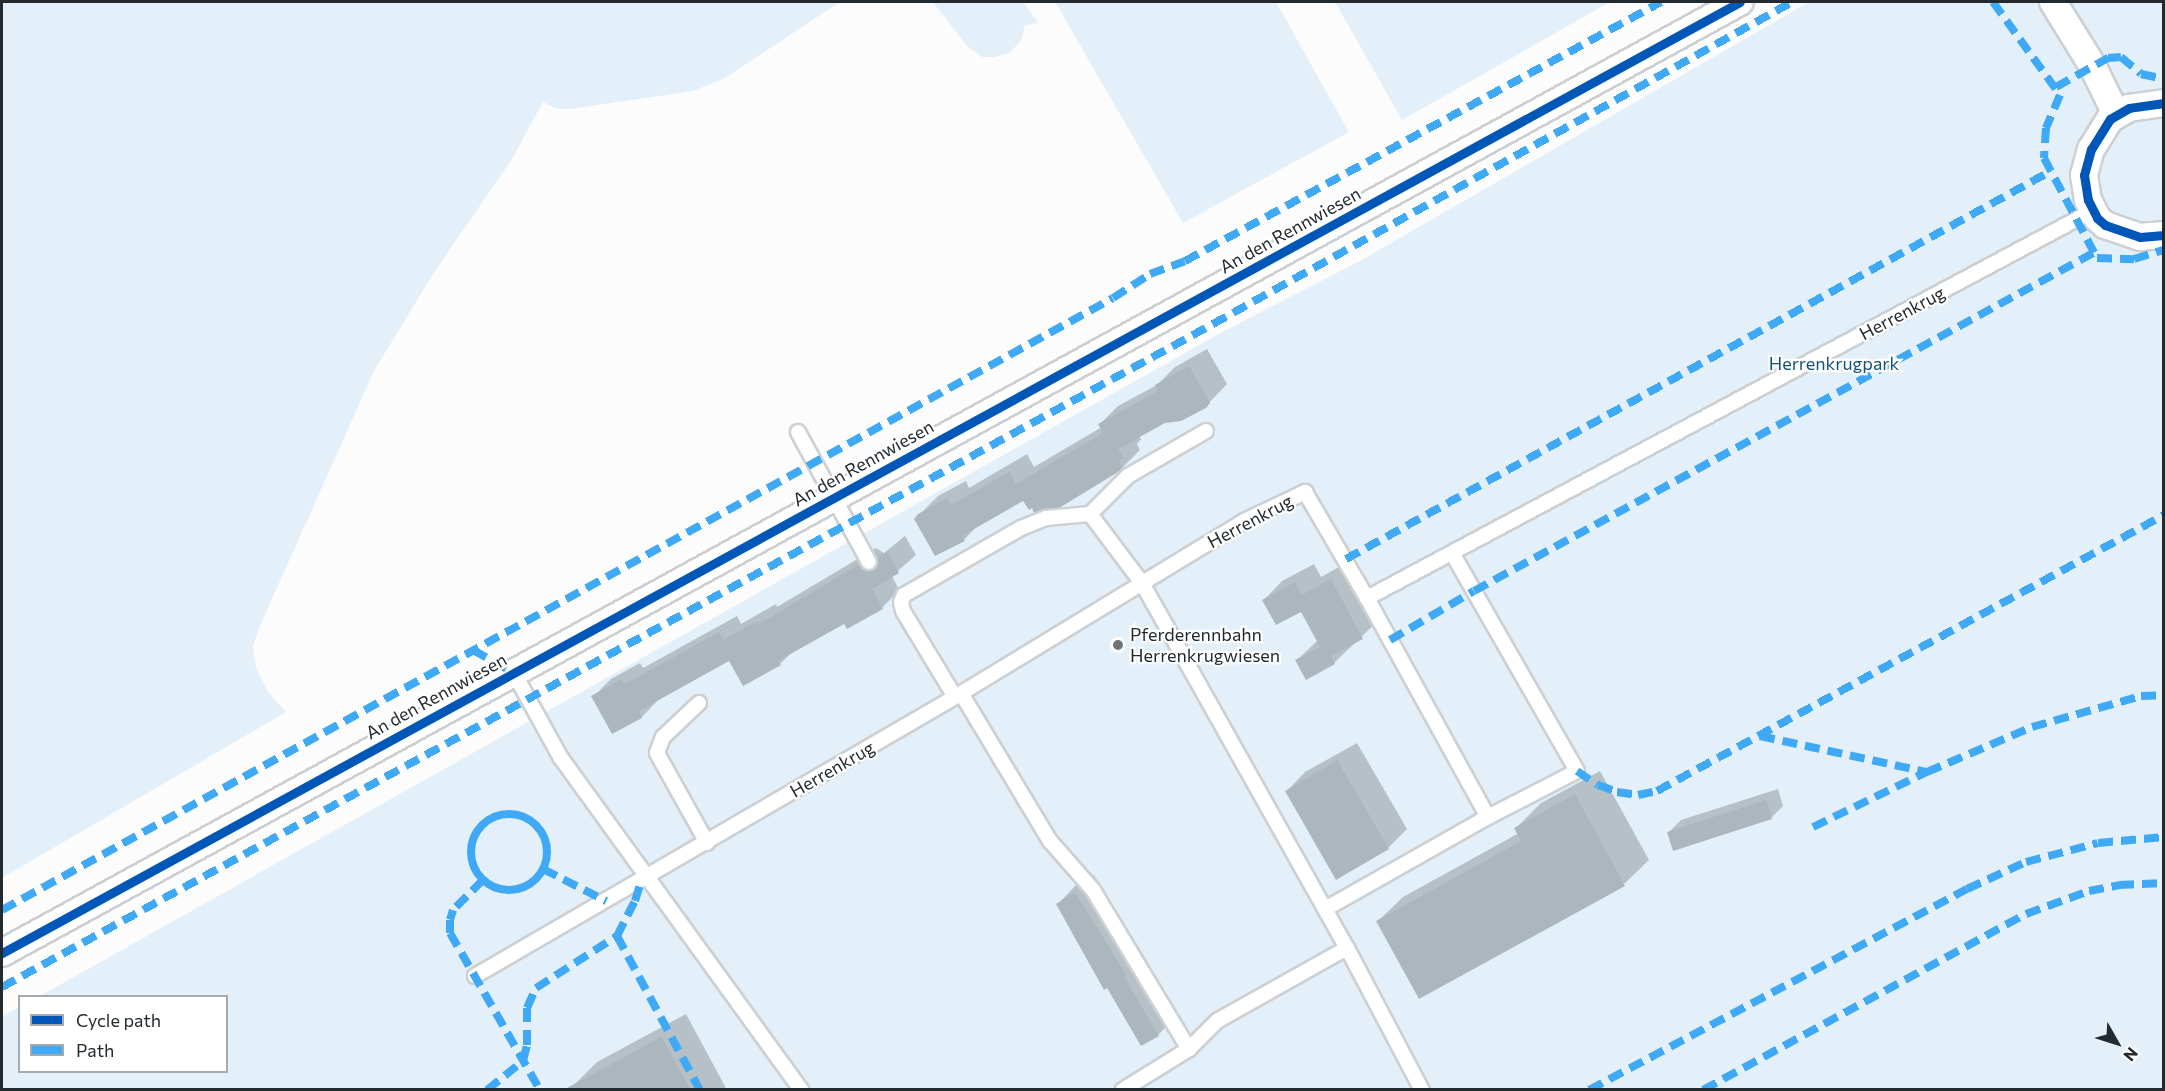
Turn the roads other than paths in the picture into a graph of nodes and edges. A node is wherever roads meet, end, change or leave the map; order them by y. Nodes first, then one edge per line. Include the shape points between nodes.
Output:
1 (1740, 2) edge
2 (2053, 2) edge
3 (2163, 103) edge
4 (2116, 114) junction
5 (2092, 212) junction
6 (2163, 235) edge
7 (1206, 431) dead end
8 (798, 432) dead end
9 (833, 499) junction
10 (1090, 514) junction
11 (1452, 553) junction
12 (869, 562) dead end
13 (1142, 583) junction
14 (1367, 598) junction
15 (514, 672) junction
16 (958, 695) junction
17 (699, 703) dead end
18 (1488, 817) junction
19 (707, 843) junction
20 (647, 877) junction
21 (1327, 908) junction
22 (1347, 948) junction
23 (2, 953) edge
24 (475, 976) dead end
25 (1189, 1049) junction
26 (801, 1089) edge
27 (1123, 1089) edge
28 (1422, 1089) edge

1 - 9 street, An den Rennwiesen
2 - 4 street via 2092,65
3 - 4 street
4 - 5 street via 2098,136 2086,163 2085,188
5 - 6 street via 2105,225 2120,232 2140,237
5 - 11 lane, Herrenkrug
7 - 10 lane via 1128,476
8 - 9 lane
9 - 12 lane
9 - 15 street, An den Rennwiesen
10 - 13 lane
10 - 16 lane via 1029,524 904,595 903,611
11 - 14 lane, Herrenkrug
11 - 18 lane via 1577,771
13 - 14 lane, Herrenkrug via 1244,522 1305,492
13 - 16 lane, Herrenkrug
13 - 21 lane
14 - 18 lane
15 - 20 lane via 561,758
15 - 23 street, An den Rennwiesen
16 - 19 lane, Herrenkrug
16 - 25 lane via 1050,841 1093,890
17 - 19 lane via 663,737 657,753
18 - 21 lane
19 - 20 lane, Herrenkrug
20 - 24 lane, Herrenkrug
20 - 26 lane
21 - 22 lane
22 - 25 lane via 1217,1021
22 - 28 lane
25 - 27 lane

